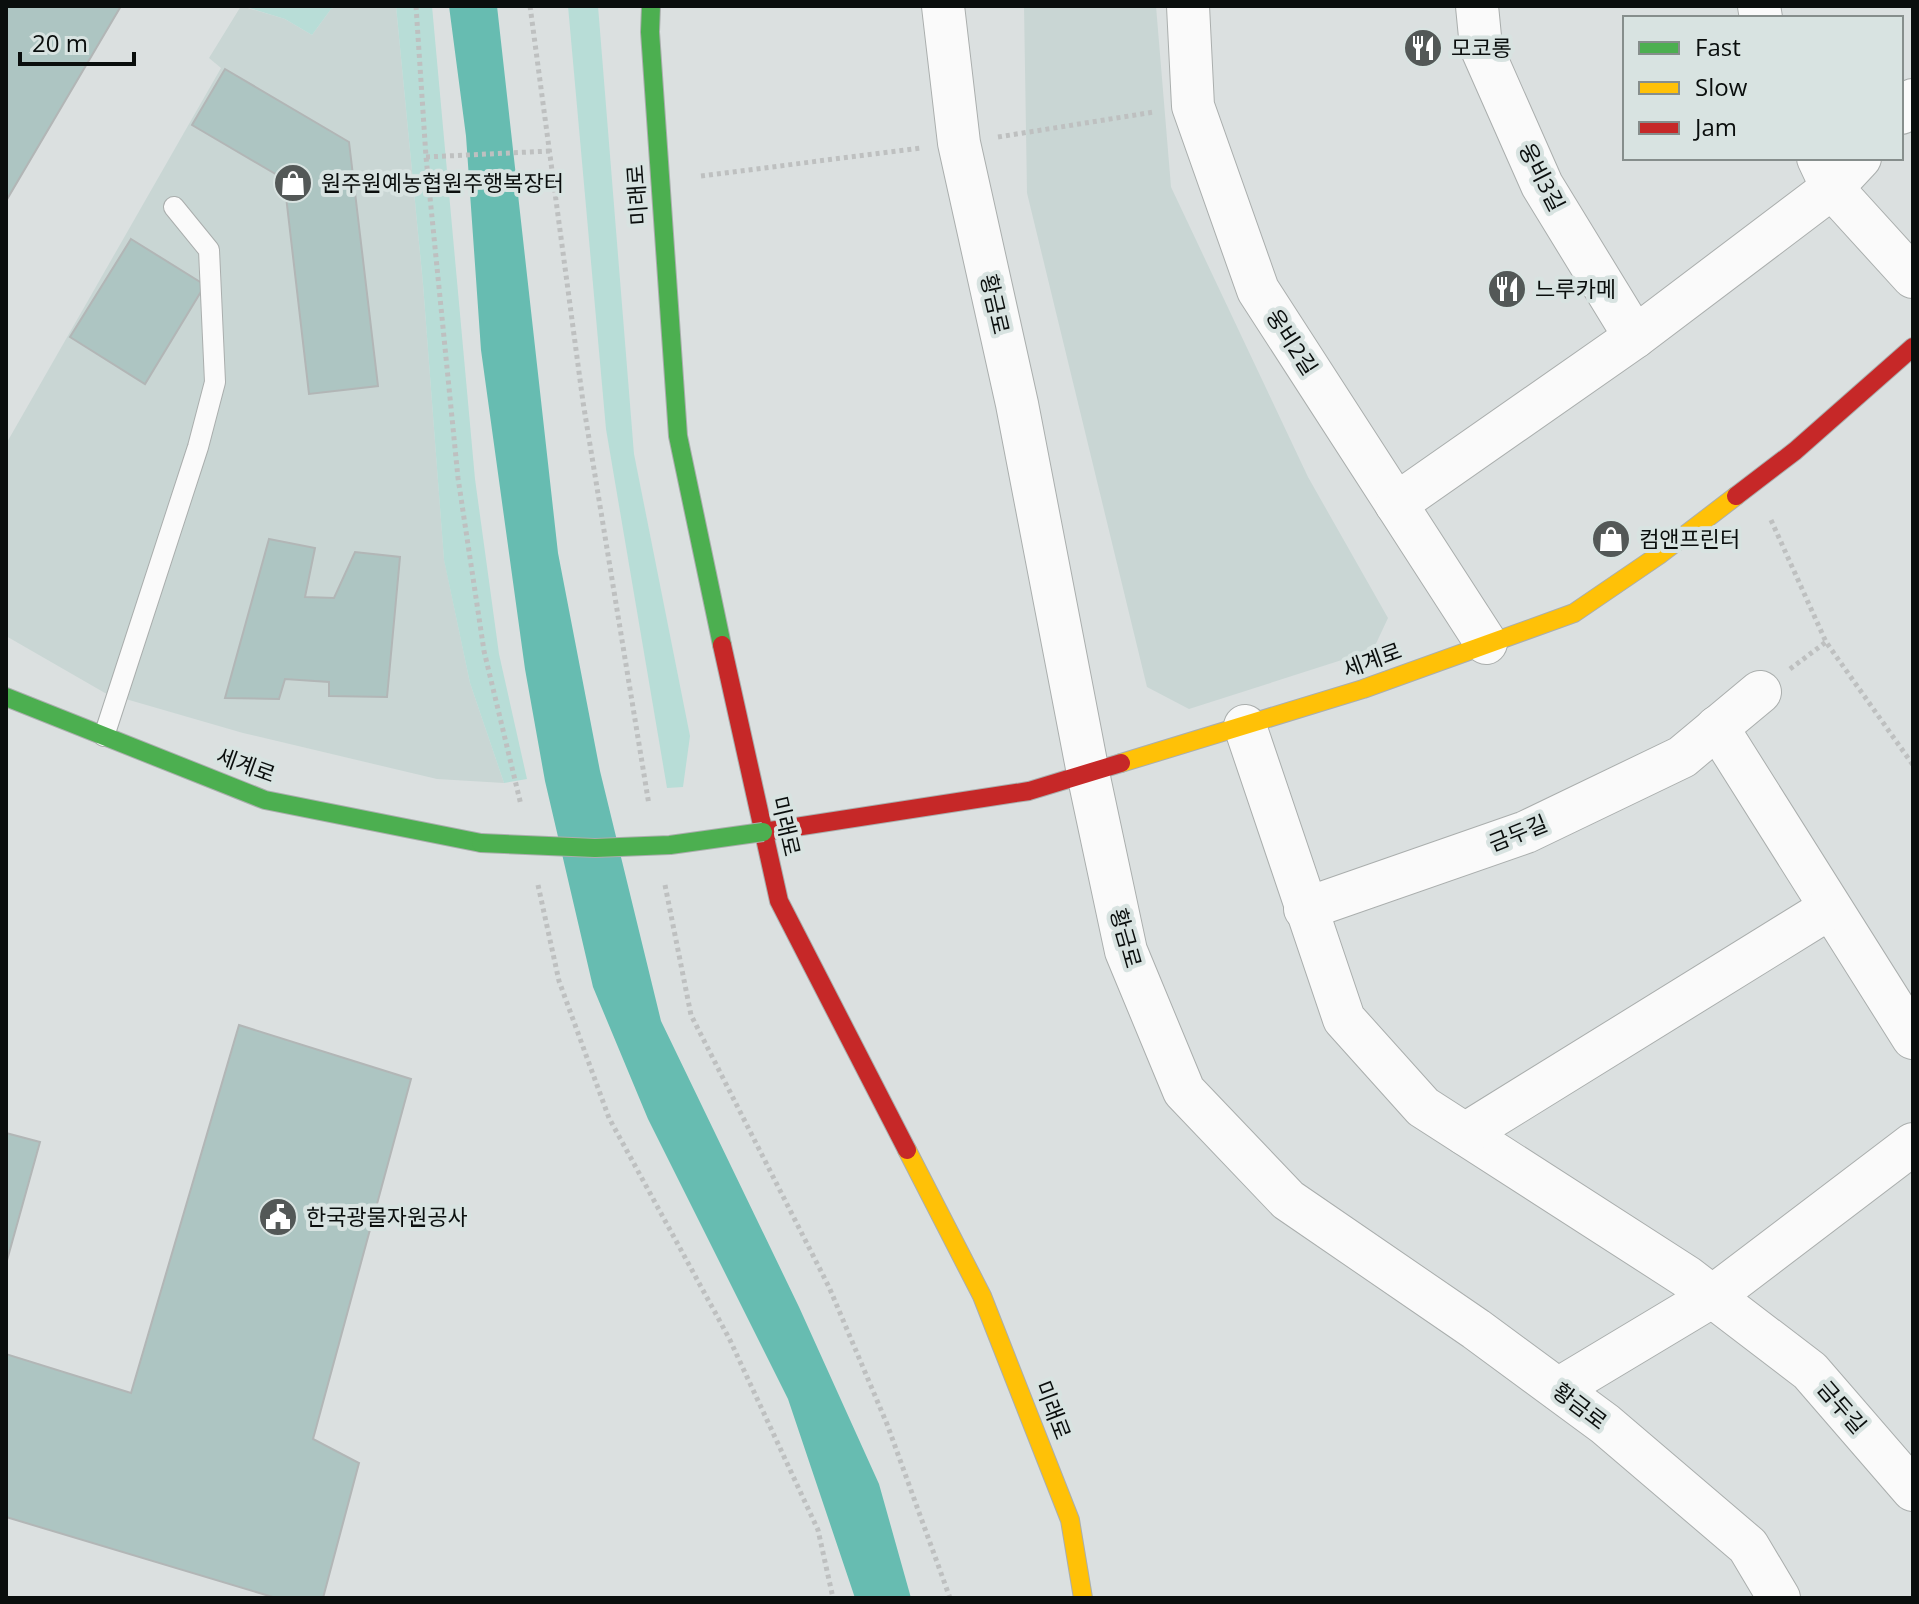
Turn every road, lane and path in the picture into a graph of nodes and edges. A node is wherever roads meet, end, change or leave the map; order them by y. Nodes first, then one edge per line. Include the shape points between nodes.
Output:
1 (651, 6) edge
2 (943, 6) edge
3 (1188, 6) edge
4 (1477, 6) edge
5 (550, 151) dead end
6 (426, 157) dead end
7 (1837, 168) edge
8 (174, 207) dead end
9 (1913, 277) edge
10 (1635, 337) junction
11 (1913, 347) edge
12 (1754, 482) junction
13 (1396, 504) junction
14 (1486, 643) junction
15 (1760, 692) dead end
16 (6, 697) edge
17 (1245, 726) junction
18 (1717, 727) junction
19 (104, 736) junction
20 (1913, 765) edge
21 (1088, 773) junction
22 (763, 832) junction
23 (1830, 908) junction
24 (1305, 909) junction
25 (1913, 1038) edge
26 (1465, 1134) junction
27 (1913, 1144) edge
28 (1713, 1296) junction
29 (1558, 1389) junction
30 (1906, 1467) edge
31 (1083, 1598) edge
32 (1779, 1598) edge

1 - 22 street, 미래로 via 678,436
2 - 21 street, 황금로 via 959,143 1017,404
3 - 13 street, 웅비2길 via 1193,106 1258,290
4 - 10 street, 웅비3길 via 1481,47 1542,185
5 - 6 path
7 - 9 street
7 - 10 street
8 - 19 lane via 209,250 215,382
10 - 13 street
11 - 12 street, 세계로
12 - 14 street, 세계로 via 1574,613
12 - 20 path via 1826,642
13 - 14 street, 웅비2길
14 - 17 street, 세계로
15 - 18 street, 금두길
16 - 19 street, 세계로
17 - 21 street, 세계로
17 - 24 street, 금두길
18 - 23 street
18 - 24 street, 금두길 via 1682,757 1526,832
19 - 22 street, 세계로, bridge via 265,800 481,843 595,848 670,845
21 - 22 street, 세계로 via 1029,791
21 - 29 street, 황금로 via 1126,951 1184,1091 1288,1200
22 - 31 street, 미래로 via 779,901 982,1296 1070,1520
23 - 25 street
23 - 26 street
24 - 26 street, 금두길 via 1344,1019 1423,1107
26 - 28 street, 금두길
27 - 28 street
28 - 29 street
28 - 30 street, 금두길 via 1810,1371
29 - 32 street, 황금로 via 1748,1546

